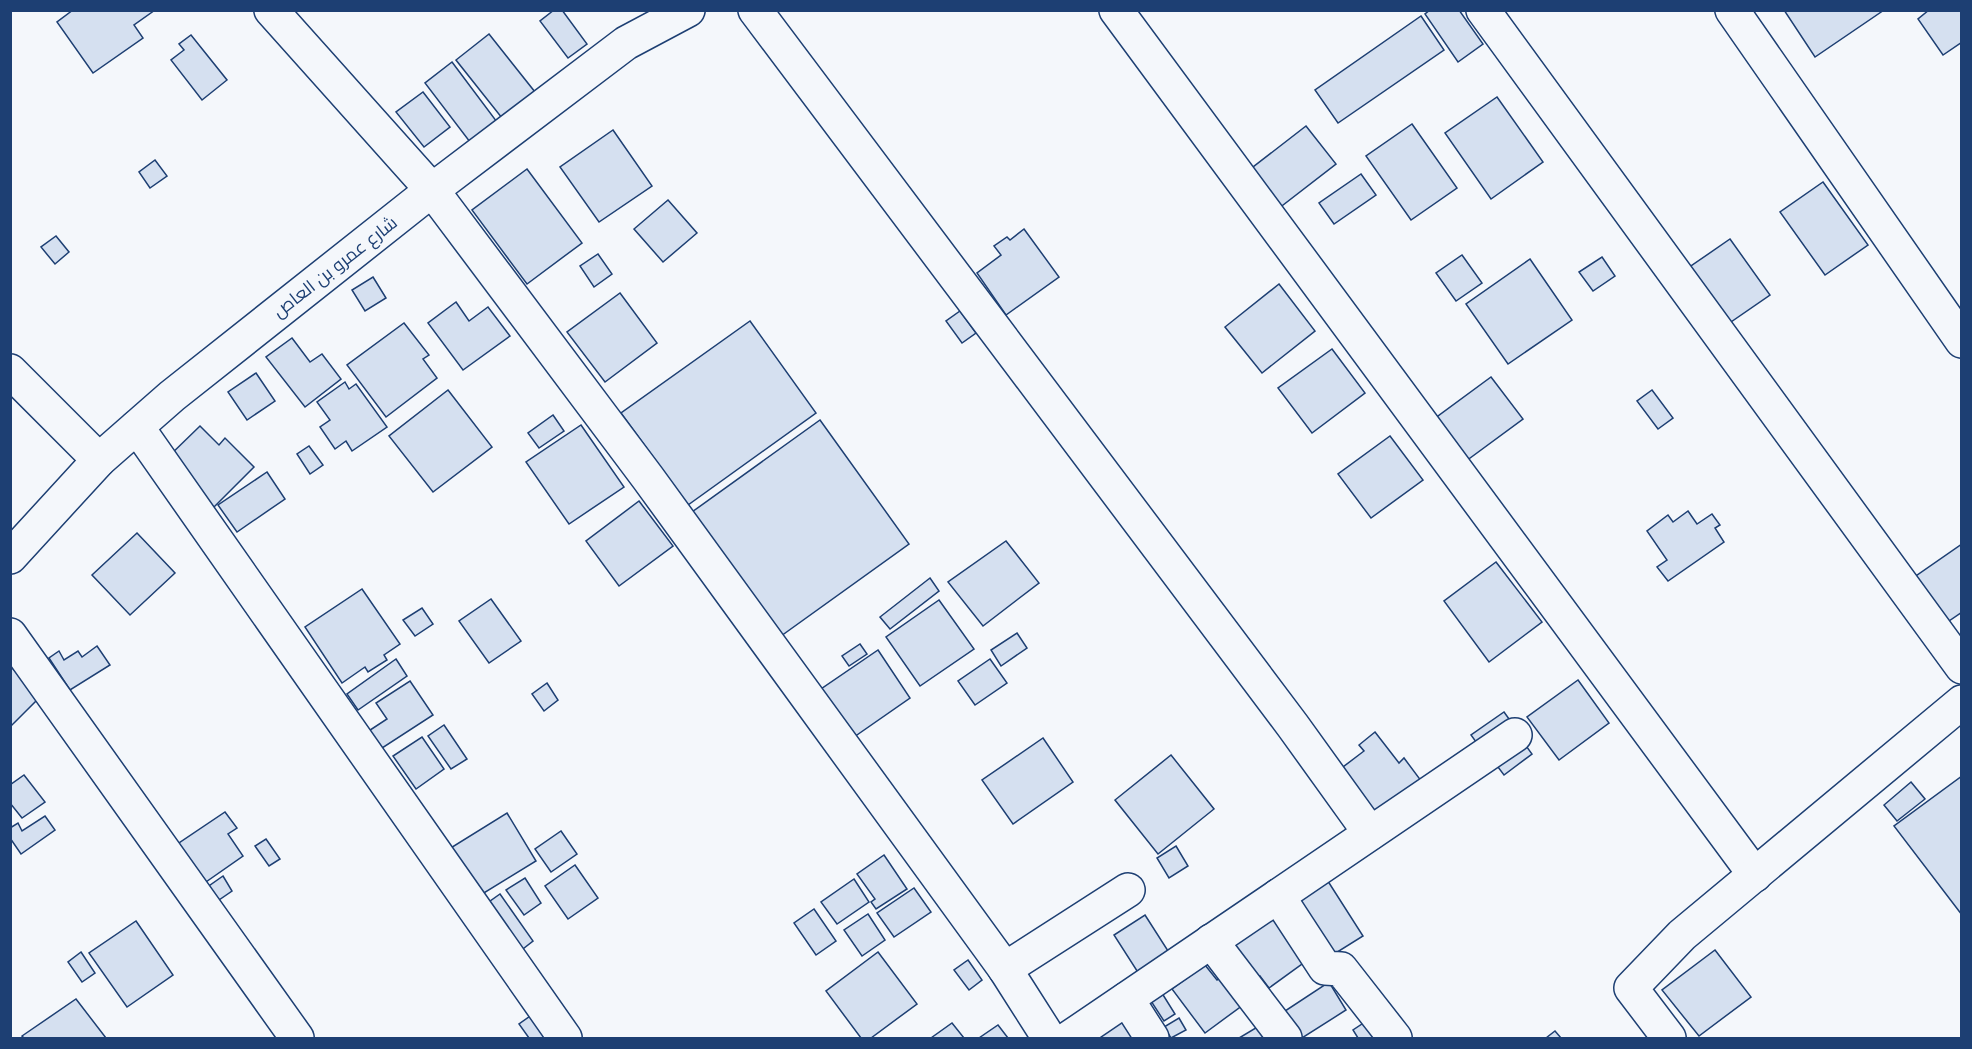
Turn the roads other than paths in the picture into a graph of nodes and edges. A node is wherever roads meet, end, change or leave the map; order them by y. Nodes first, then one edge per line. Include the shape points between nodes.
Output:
1 (271, 10) edge
2 (688, 10) edge
3 (755, 10) edge
4 (1116, 10) edge
5 (1483, 10) edge
6 (1732, 10) edge
7 (432, 190) junction
8 (1962, 341) edge
9 (10, 371) edge
10 (137, 427) junction
11 (99, 460) junction
12 (10, 557) edge
13 (10, 635) edge
14 (1962, 667) edge
15 (1962, 702) edge
16 (1515, 735) dead end
17 (1370, 833) junction
18 (1755, 875) junction
19 (1128, 890) dead end
20 (1278, 896) junction
21 (1211, 941) junction
22 (1005, 969) junction
23 (1126, 999) junction
24 (297, 1038) edge
25 (566, 1038) edge
26 (1049, 1038) edge
27 (1069, 1038) edge
28 (1152, 1038) edge
29 (1285, 1038) edge
30 (1395, 1038) edge
31 (1669, 1038) edge

1 - 7 street
2 - 7 street, شارع عمرو بن العاص via 626,43
3 - 17 street
4 - 18 street
5 - 14 street
6 - 8 street
7 - 10 street, شارع عمرو بن العاص
7 - 22 street via 648,478
9 - 11 street
10 - 11 street, شارع عمرو بن العاص
10 - 25 street
11 - 12 street, شارع عمرو بن العاص
13 - 24 street
15 - 18 street
16 - 17 street
17 - 20 street
18 - 31 street via 1682,935 1631,988
19 - 22 street
20 - 21 street
20 - 30 street via 1325,968 1341,969
21 - 23 street
21 - 29 street
22 - 26 street
23 - 27 street
23 - 28 street

